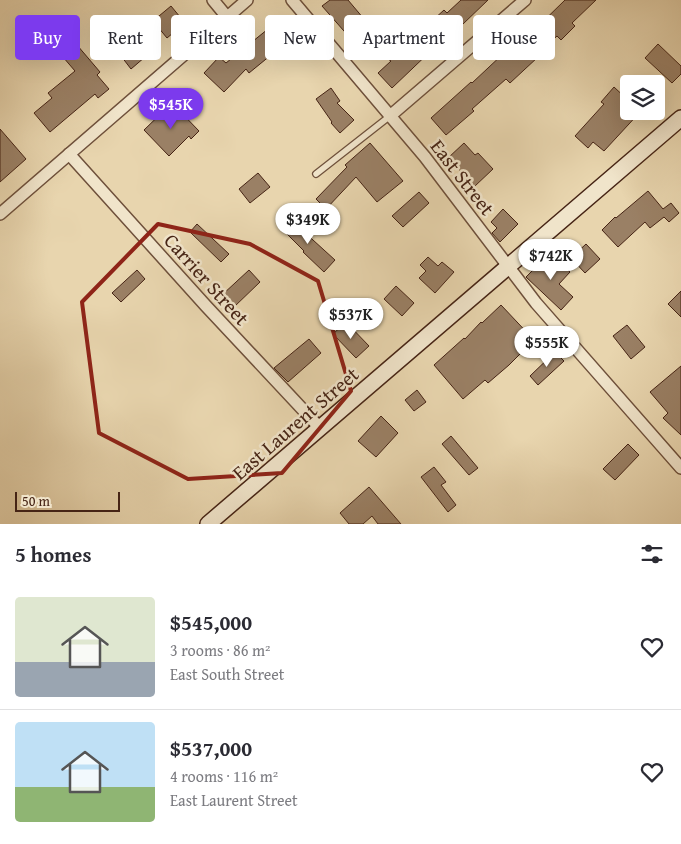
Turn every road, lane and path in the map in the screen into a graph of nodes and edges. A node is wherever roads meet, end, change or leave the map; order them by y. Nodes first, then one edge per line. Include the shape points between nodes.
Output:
1 (213, 0) edge
2 (247, 0) edge
3 (292, 0) edge
4 (525, 0) edge
5 (225, 15) edge
6 (229, 15) edge
7 (177, 60) edge
8 (390, 116) junction
9 (681, 118) edge
10 (69, 154) junction
11 (316, 174) dead end
12 (0, 214) edge
13 (508, 267) junction
14 (320, 428) junction
15 (681, 468) edge
16 (208, 524) edge

1 - 5 street
2 - 6 street
3 - 8 street, East Street
4 - 8 street
7 - 10 street
8 - 11 lane
8 - 13 street, East Street
9 - 13 street, East Laurent Street
10 - 12 street
10 - 14 street, Carrier Street
13 - 14 street, East Laurent Street
13 - 15 street, East Street
14 - 16 street, East Laurent Street

